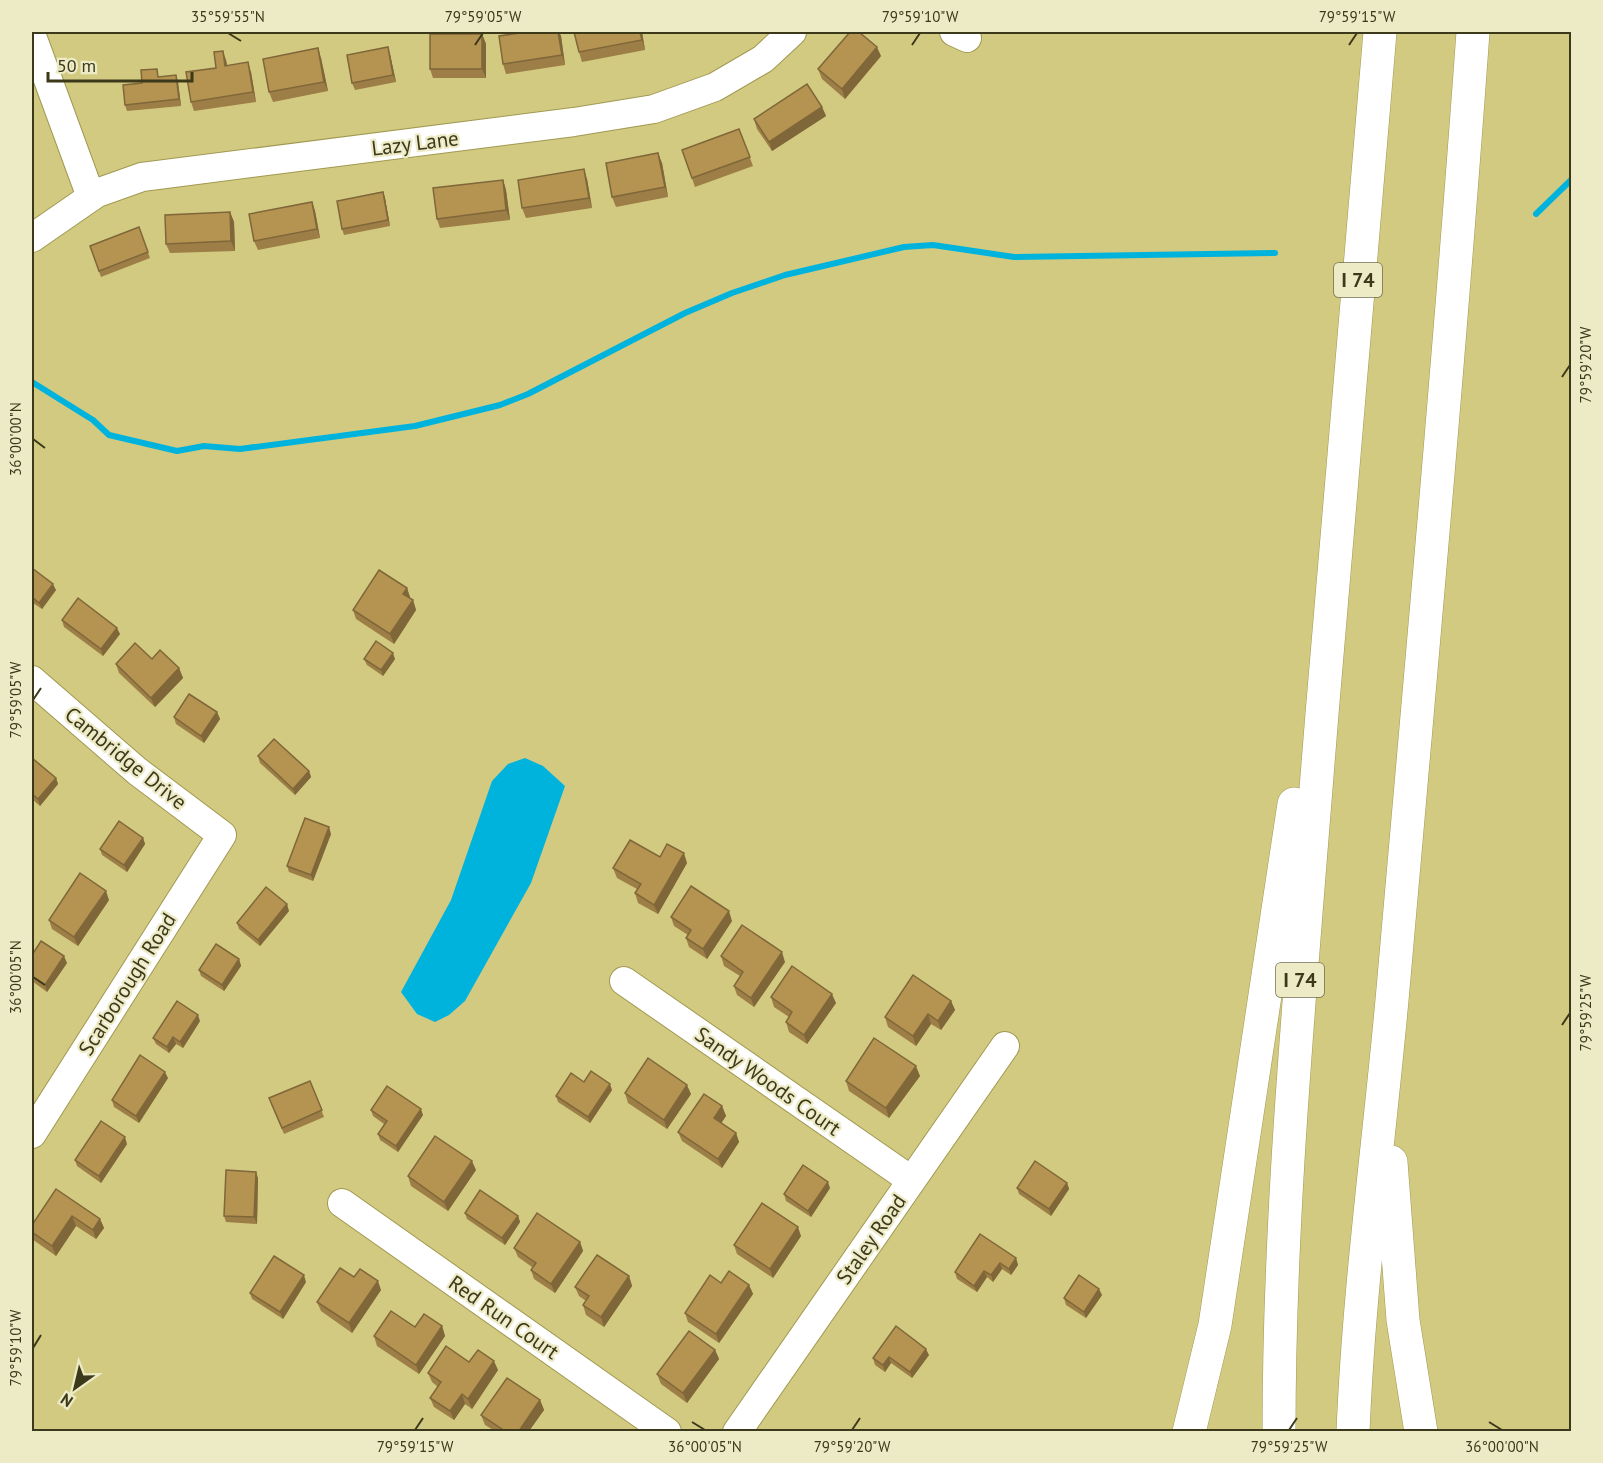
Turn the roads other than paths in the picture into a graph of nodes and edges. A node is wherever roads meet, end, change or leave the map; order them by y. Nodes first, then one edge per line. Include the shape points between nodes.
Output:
1 (792, 32) edge
2 (1380, 32) edge
3 (1473, 32) edge
4 (32, 36) edge
5 (91, 197) junction
6 (32, 238) edge
7 (1336, 529) junction
8 (32, 680) edge
9 (222, 835) joint
10 (624, 981) dead end
11 (1005, 1046) dead end
12 (1385, 1079) junction
13 (32, 1134) edge
14 (911, 1180) junction
15 (342, 1203) dead end
16 (668, 1431) edge
17 (736, 1431) edge
18 (1189, 1431) edge
19 (1279, 1431) edge
20 (1353, 1431) edge
21 (1421, 1431) edge

1 - 5 street, Lazy Lane via 763,59 715,87 654,109 142,177
2 - 7 highway, I 74
3 - 12 highway
4 - 5 street
5 - 6 street, Lazy Lane
7 - 18 highway via 1215,1325
7 - 19 highway, I 74 via 1290,1134
8 - 9 street, Cambridge Drive via 136,771
9 - 13 street, Scarborough Road
10 - 14 street, Sandy Woods Court
11 - 14 street, Staley Road
12 - 20 highway via 1364,1264
12 - 21 highway via 1403,1320
14 - 17 street, Staley Road
15 - 16 street, Red Run Court

